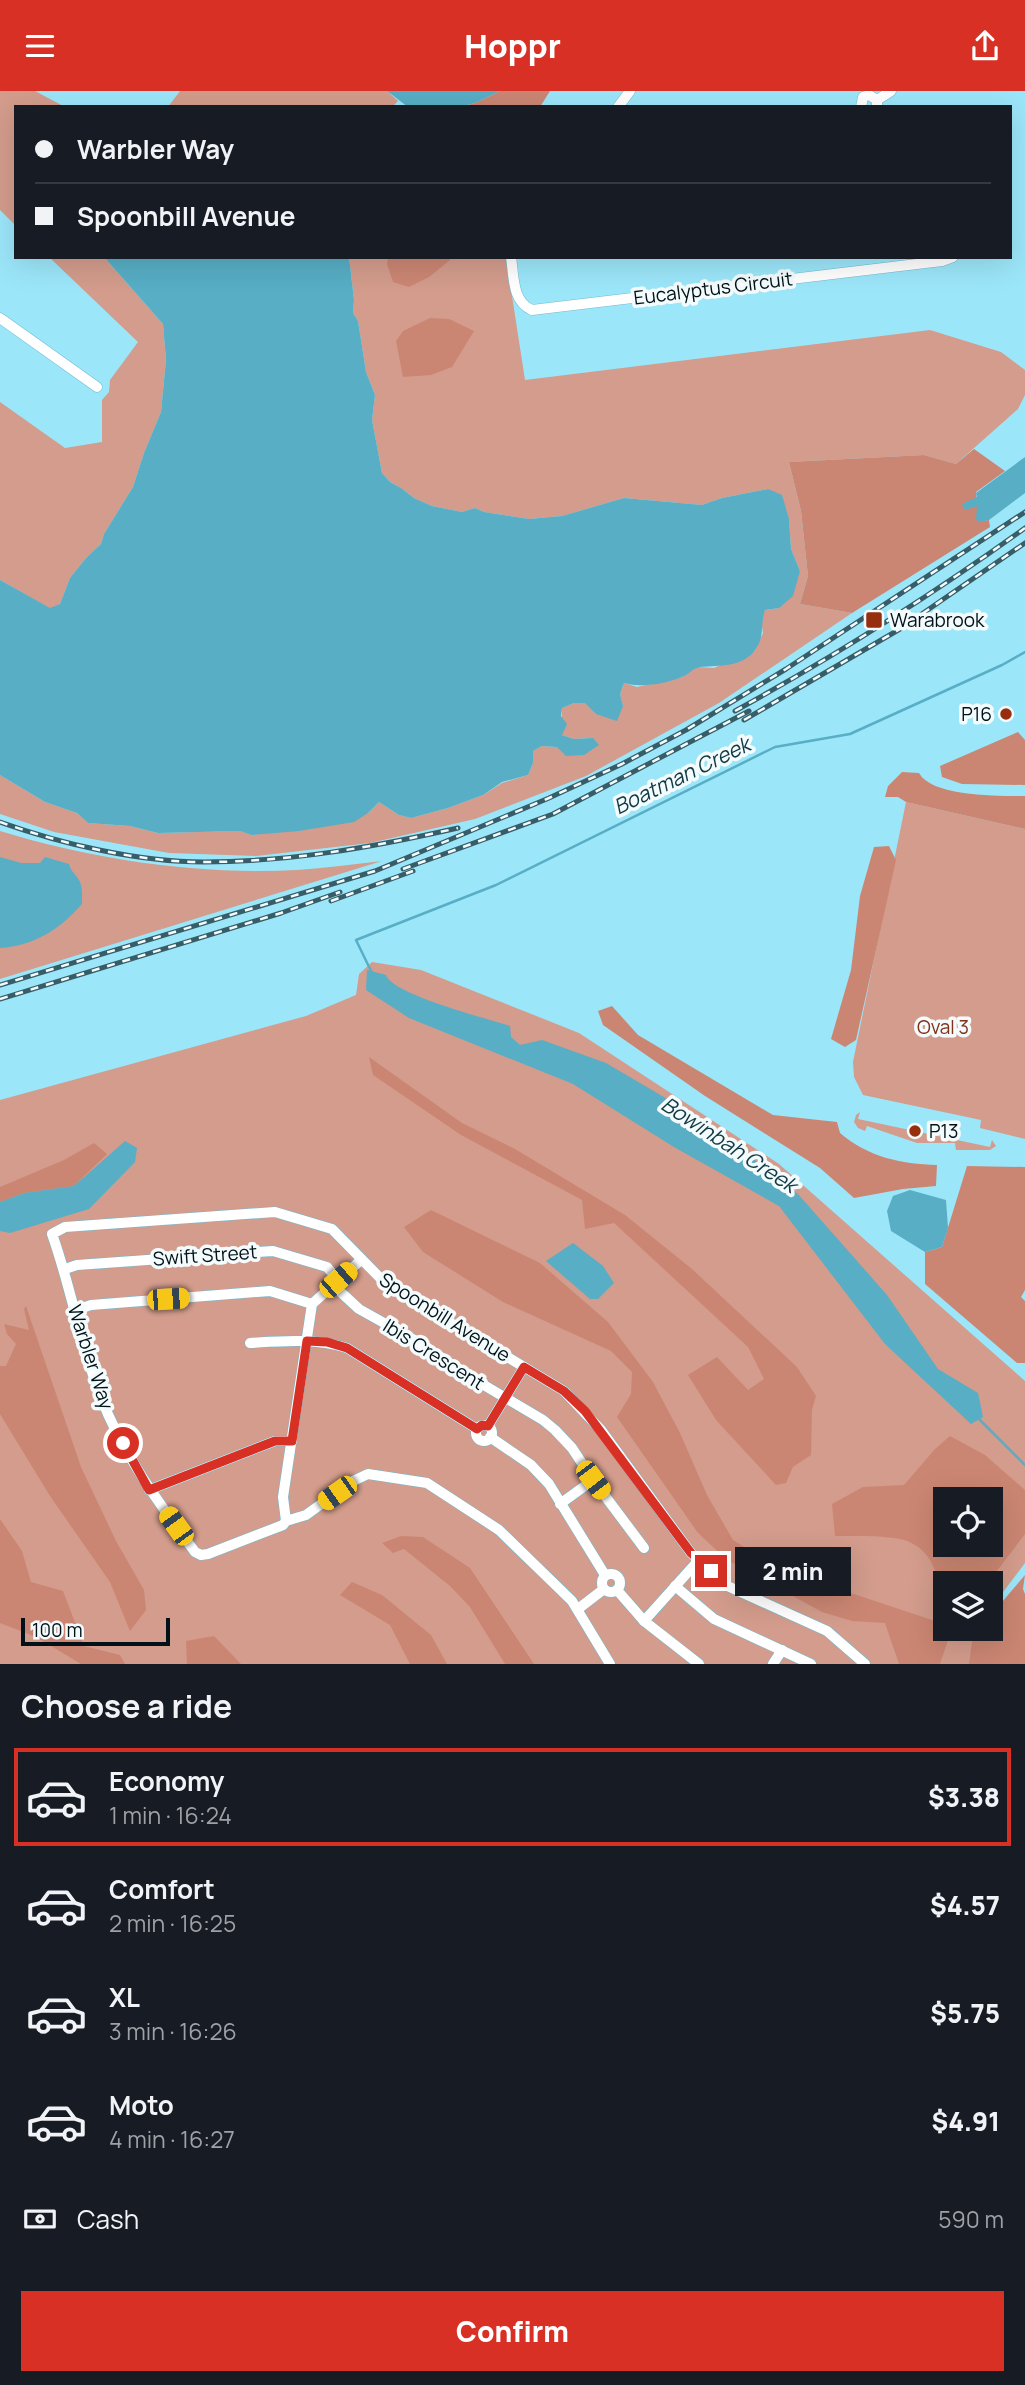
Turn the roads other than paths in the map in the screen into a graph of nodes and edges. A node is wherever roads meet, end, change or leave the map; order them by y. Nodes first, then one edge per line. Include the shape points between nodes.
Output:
1 (891, 91) edge
2 (861, 98) edge
3 (877, 103) edge
4 (511, 259) edge
5 (945, 259) edge
6 (0, 318) edge
7 (97, 387) dead end
8 (52, 1234) joint
9 (360, 1260) junction
10 (65, 1269) junction
11 (335, 1283) junction
12 (312, 1304) junction
13 (76, 1310) junction
14 (307, 1341) junction
15 (250, 1343) dead end
16 (524, 1367) junction
17 (506, 1397) junction
18 (489, 1431) junction
19 (292, 1441) junction
20 (593, 1480) junction
21 (149, 1490) junction
22 (560, 1504) junction
23 (286, 1521) junction
24 (644, 1548) dead end
25 (698, 1560) junction
26 (605, 1575) junction
27 (675, 1586) junction
28 (604, 1589) junction
29 (617, 1590) junction
30 (578, 1609) junction
31 (644, 1621) junction
32 (782, 1650) junction
33 (610, 1664) edge
34 (699, 1664) edge
35 (773, 1664) edge
36 (811, 1664) edge
37 (865, 1664) edge

1 - 3 street
2 - 3 street via 869,95
4 - 5 street, Eucalyptus Circuit via 517,295 523,306 532,310
6 - 7 street
8 - 9 street, Spoonbill Avenue via 65,1227 275,1212 332,1229
8 - 10 street, Warbler Way
9 - 11 street
9 - 16 street, Spoonbill Avenue via 386,1284
10 - 11 street, Swift Street via 273,1251 327,1267
10 - 13 street, Warbler Way
11 - 12 street
11 - 17 street, Ibis Crescent via 359,1309
12 - 13 street via 270,1291 91,1305
12 - 14 street
13 - 21 street, Warbler Way via 100,1396
14 - 15 street
14 - 18 street via 347,1348 477,1429 478,1439 486,1440
14 - 19 street
16 - 17 street
16 - 25 street, Spoonbill Avenue via 564,1391 585,1411
17 - 18 street
17 - 20 street, Ibis Crescent via 555,1430
18 - 22 street via 531,1465
19 - 21 street via 275,1441
19 - 23 street via 283,1497
20 - 22 street
20 - 24 street, Ibis Crescent
21 - 23 street, Warbler Way via 201,1555
22 - 26 street
23 - 30 street, Warbler Way via 306,1515 368,1474 427,1483 499,1530
25 - 27 street
25 - 37 street, Spoonbill Avenue via 723,1584 827,1631
26 - 28 street
26 - 29 street via 618,1577
27 - 31 street
27 - 32 street via 714,1619
28 - 29 street
28 - 30 street
29 - 31 street
30 - 33 street, Warbler Way
31 - 34 street
32 - 35 street
32 - 36 street

